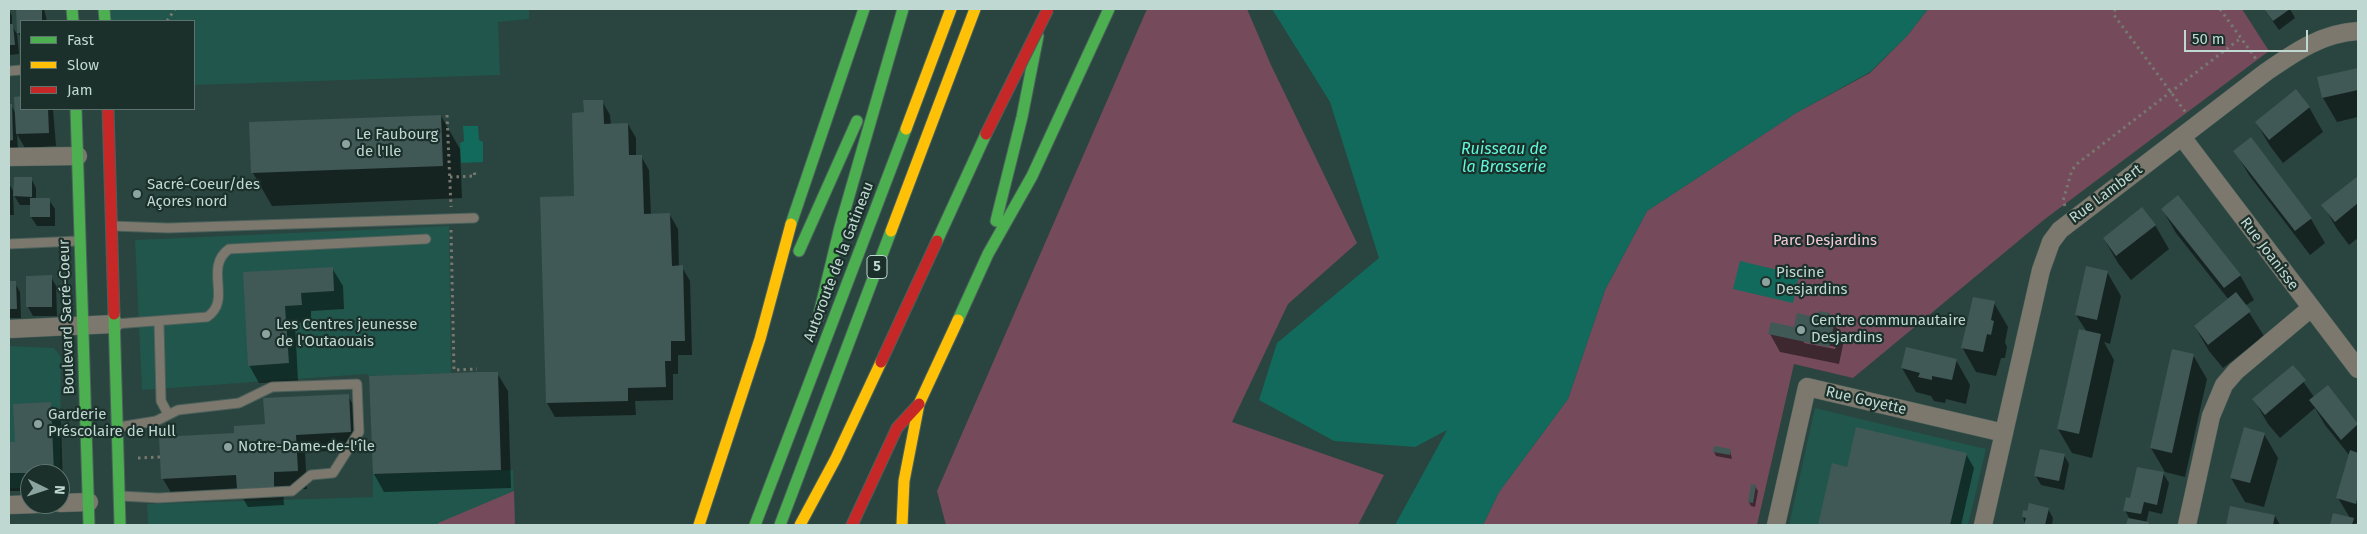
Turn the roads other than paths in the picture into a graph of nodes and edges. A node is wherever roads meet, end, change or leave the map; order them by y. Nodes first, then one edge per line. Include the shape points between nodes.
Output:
1 (864, 9) edge
2 (903, 9) edge
3 (951, 9) edge
4 (975, 9) edge
5 (1042, 9) edge
6 (1048, 9) edge
7 (1108, 9) edge
8 (2358, 31) edge
9 (892, 42) junction
10 (76, 110) edge
11 (108, 110) edge
12 (2189, 132) junction
13 (78, 156) junction
14 (9, 158) edge
15 (474, 218) dead end
16 (110, 226) junction
17 (426, 239) dead end
18 (80, 240) junction
19 (9, 244) edge
20 (988, 254) junction
21 (2311, 308) junction
22 (159, 322) junction
23 (114, 324) junction
24 (82, 326) junction
25 (9, 329) edge
26 (760, 339) junction
27 (2358, 369) edge
28 (919, 404) junction
29 (168, 414) junction
30 (792, 426) junction
31 (116, 427) junction
32 (2004, 432) junction
33 (119, 496) junction
34 (88, 502) junction
35 (70, 503) edge
36 (90, 525) edge
37 (120, 525) edge
38 (699, 525) edge
39 (755, 525) edge
40 (780, 525) edge
41 (800, 525) edge
42 (852, 525) edge
43 (902, 525) edge
44 (1776, 525) edge
45 (1983, 525) edge
46 (2187, 525) edge

1 - 26 main road via 787,237
2 - 9 main road
3 - 30 main road, Autoroute de la Gatineau / 5
4 - 40 main road, 5
5 - 20 main road via 1022,117
6 - 41 main road, bridge via 986,134 836,458
7 - 20 main road via 1032,176
8 - 12 street, Rue Lambert via 2327,36 2298,50
9 - 26 main road
9 - 30 main road via 840,227
10 - 13 main road, Boulevard Sacré-Coeur
11 - 16 main road
12 - 21 street, Rue Joanisse
12 - 32 street, Rue Lambert via 2070,221 2051,242 2041,270
13 - 14 street
13 - 18 main road, Boulevard Sacré-Coeur
15 - 16 lane via 168,228
16 - 23 main road
17 - 22 lane via 229,249 218,264 219,295 214,313 196,319
18 - 19 lane
18 - 24 main road, Boulevard Sacré-Coeur
20 - 28 main road
21 - 27 street, Rue Joanisse
21 - 46 street via 2236,370 2224,385 2211,416
22 - 23 lane
22 - 29 lane via 161,401
23 - 24 street
23 - 31 main road
24 - 25 street
24 - 34 main road, Boulevard Sacré-Coeur
26 - 38 main road
28 - 42 main road via 897,428
28 - 43 main road via 906,467
29 - 31 lane via 156,421
29 - 33 lane via 186,408 240,403 272,387 358,384 358,432 333,473 311,475 292,492 158,498
30 - 39 main road, Autoroute de la Gatineau / 5
31 - 33 main road
32 - 44 street, Rue Goyette via 1807,387
32 - 45 street, Rue Lambert
33 - 37 main road
34 - 35 street
34 - 36 main road, Boulevard Sacré-Coeur

